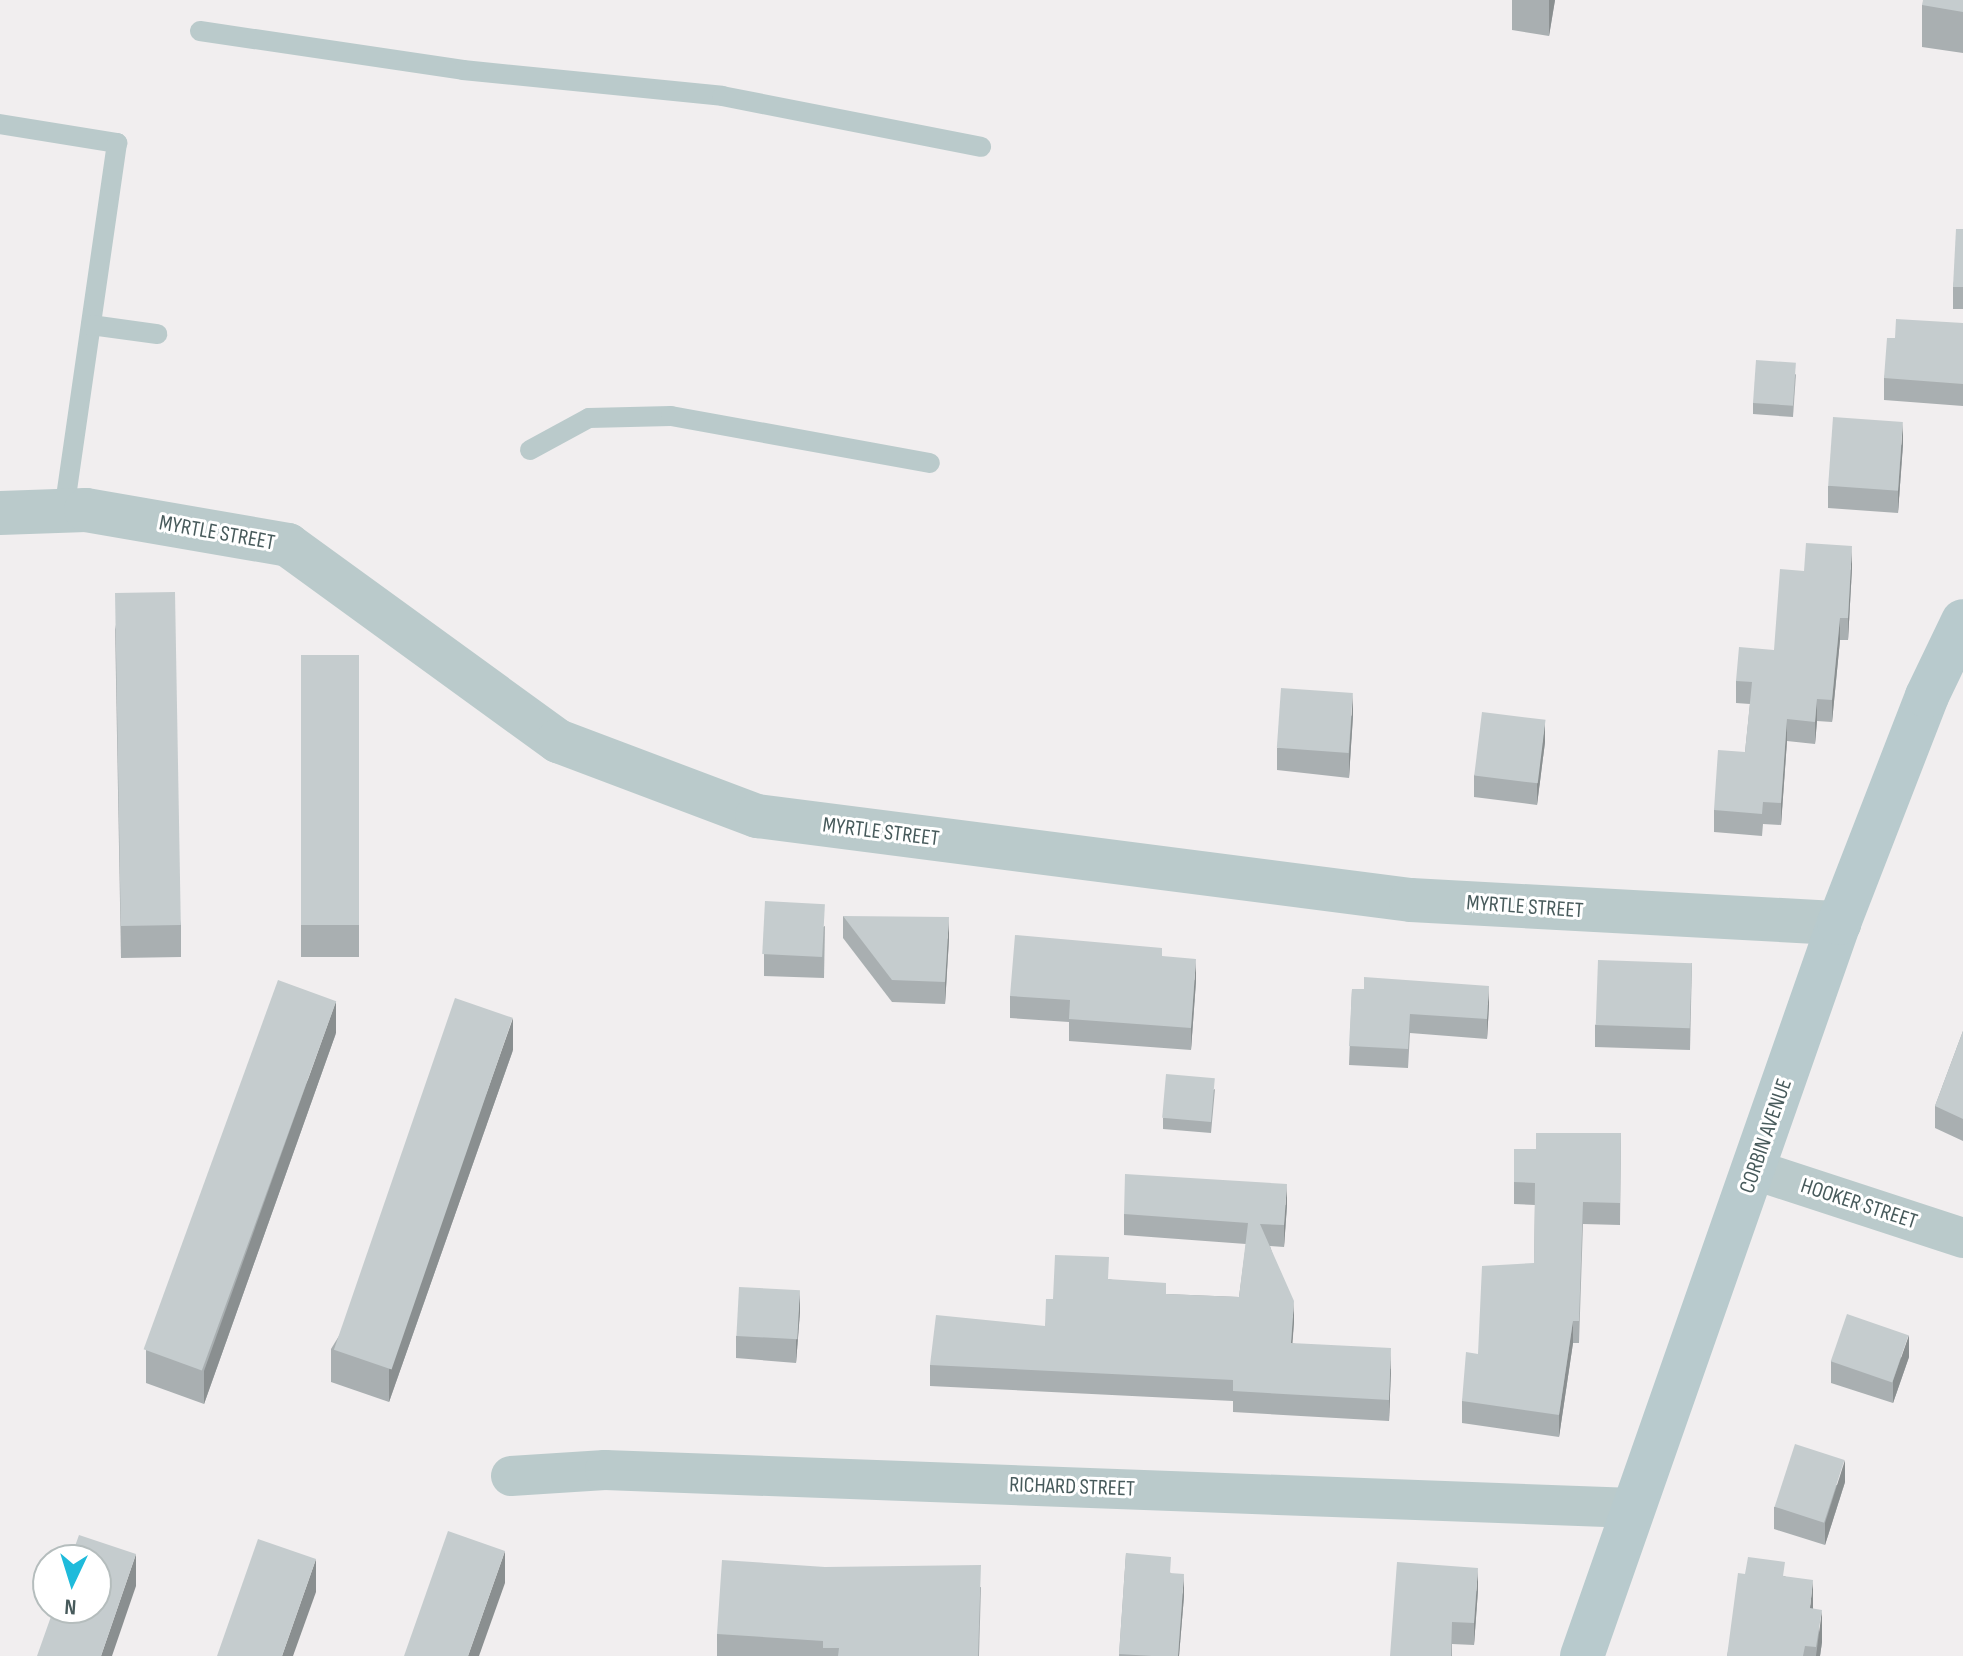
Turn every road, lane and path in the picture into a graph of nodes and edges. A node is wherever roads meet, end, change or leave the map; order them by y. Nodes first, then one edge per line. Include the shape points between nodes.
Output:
1 (200, 31) dead end
2 (0, 124) edge
3 (981, 147) dead end
4 (91, 325) junction
5 (157, 334) dead end
6 (530, 450) dead end
7 (930, 463) dead end
8 (0, 513) edge
9 (64, 513) junction
10 (1963, 621) edge
11 (1839, 923) junction
12 (1755, 1170) junction
13 (1963, 1238) edge
14 (511, 1476) dead end
15 (1633, 1508) junction
16 (1582, 1656) edge

1 - 3 lane via 463,70 722,96
2 - 4 lane via 117,143
4 - 5 lane
4 - 9 lane
6 - 7 lane via 589,418 671,416
8 - 9 street, MYRTLE STREET
9 - 11 street, MYRTLE STREET via 86,510 288,545 558,741 757,816 1411,900
10 - 11 main road, CORBIN AVENUE via 1927,696
11 - 12 main road, CORBIN AVENUE
12 - 13 street, HOOKER STREET
12 - 15 main road, CORBIN AVENUE
14 - 15 street, RICHARD STREET via 605,1470
15 - 16 main road, CORBIN AVENUE

